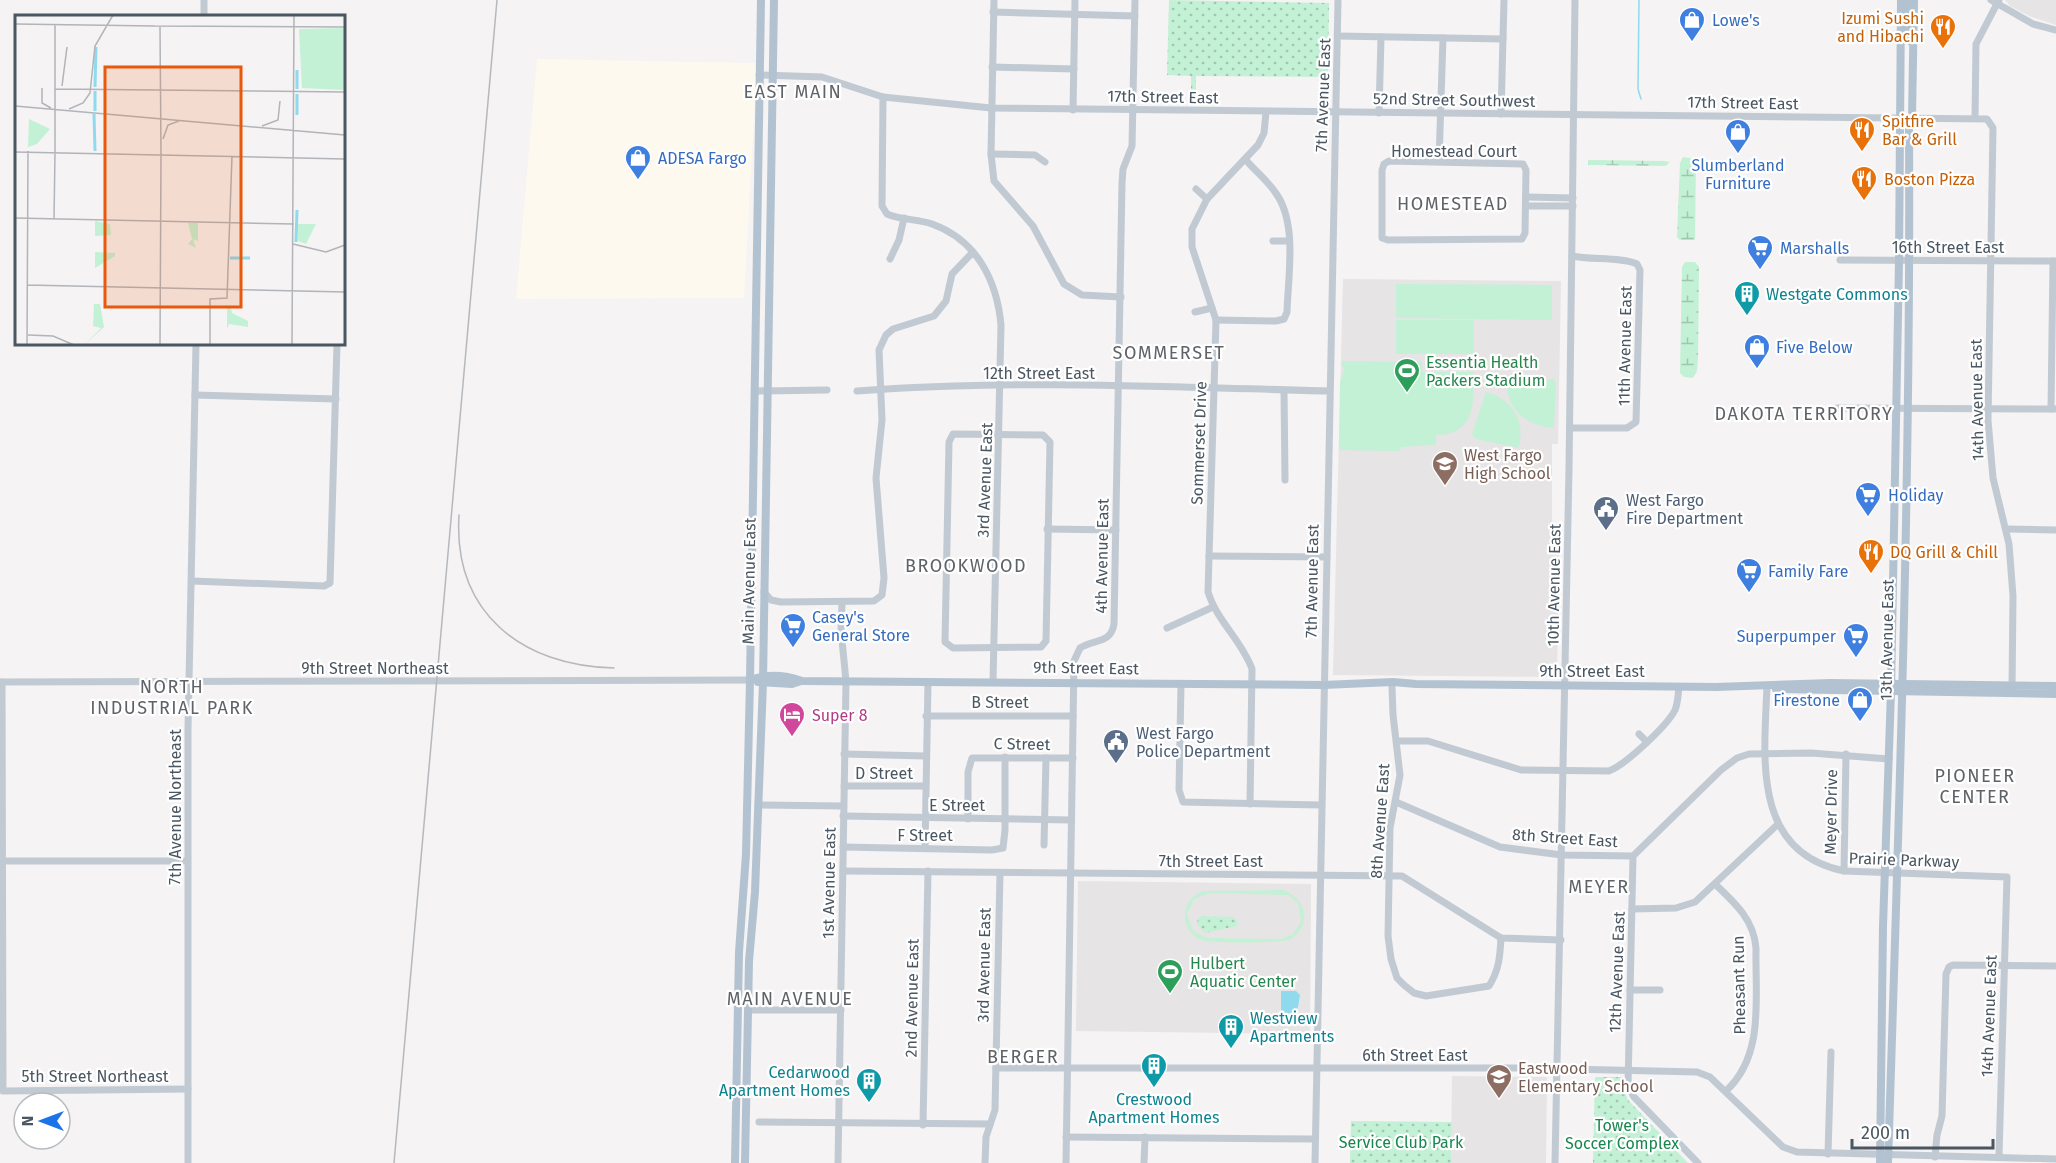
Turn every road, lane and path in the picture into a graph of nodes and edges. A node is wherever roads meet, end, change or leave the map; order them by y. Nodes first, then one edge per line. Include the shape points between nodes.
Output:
1 (761, 0) edge
2 (774, 0) edge
3 (994, 0) edge
4 (1075, 0) edge
5 (1135, 0) edge
6 (1338, 0) edge
7 (1504, 0) edge
8 (1575, 0) edge
9 (1915, 0) edge
10 (1902, 1) edge
11 (1996, 1) edge
12 (993, 12) junction
13 (1075, 15) junction
14 (1134, 16) junction
15 (2056, 30) edge
16 (1338, 36) junction
17 (1381, 37) junction
18 (1443, 38) junction
19 (1503, 39) junction
20 (1913, 48) junction
21 (992, 67) junction
22 (1074, 69) junction
23 (759, 75) junction
24 (772, 75) junction
25 (883, 97) junction
26 (991, 108) junction
27 (1073, 110) junction
28 (1133, 110) junction
29 (1266, 112) junction
30 (1335, 112) junction
31 (1379, 113) junction
32 (1440, 113) junction
33 (1501, 114) junction
34 (1574, 114) junction
35 (1899, 118) junction
36 (1912, 118) junction
37 (1975, 118) junction
38 (991, 154) junction
39 (1246, 160) junction
40 (1439, 161) junction
41 (1045, 162) dead end
42 (1196, 189) dead end
43 (1526, 197) junction
44 (1206, 199) junction
45 (1573, 202) junction
46 (1526, 206) junction
47 (904, 218) junction
48 (1273, 241) dead end
49 (1288, 241) junction
50 (973, 252) junction
51 (1572, 256) junction
52 (890, 259) dead end
53 (1840, 260) dead end
54 (1899, 260) junction
55 (1910, 260) junction
56 (1991, 261) junction
57 (2055, 261) edge
58 (1121, 297) junction
59 (1212, 308) junction
60 (1195, 312) dead end
61 (1216, 320) junction
62 (195, 345) edge
63 (337, 345) edge
64 (1000, 386) junction
65 (1119, 386) junction
66 (1214, 388) junction
67 (880, 389) junction
68 (768, 390) junction
69 (827, 390) dead end
70 (1284, 390) junction
71 (755, 391) junction
72 (857, 391) dead end
73 (1328, 391) junction
74 (195, 395) junction
75 (336, 399) junction
76 (1838, 408) dead end
77 (1896, 408) junction
78 (1907, 408) junction
79 (1988, 408) junction
80 (2053, 409) edge
81 (1570, 428) junction
82 (999, 434) junction
83 (1285, 480) dead end
84 (1047, 529) junction
85 (2007, 529) junction
86 (1116, 530) junction
87 (2056, 530) edge
88 (1209, 556) junction
89 (1327, 557) junction
90 (192, 581) junction
91 (764, 592) junction
92 (843, 603) junction
93 (1213, 607) junction
94 (1167, 628) dead end
95 (994, 648) junction
96 (763, 680) junction
97 (189, 681) junction
98 (750, 681) junction
99 (846, 681) junction
100 (1074, 681) junction
101 (1, 682) edge
102 (928, 682) junction
103 (993, 682) junction
104 (1181, 684) junction
105 (1252, 684) junction
106 (1369, 684) junction
107 (1416, 684) junction
108 (1323, 685) junction
109 (1565, 686) junction
110 (1767, 686) junction
111 (2056, 686) edge
112 (1392, 687) junction
113 (1679, 687) junction
114 (1891, 687) junction
115 (1902, 688) junction
116 (2012, 689) junction
117 (2056, 694) edge
118 (926, 716) junction
119 (1073, 716) junction
120 (1639, 735) dead end
121 (1397, 741) junction
122 (1646, 741) junction
123 (748, 751) junction
124 (1766, 753) junction
125 (844, 754) junction
126 (1846, 754) junction
127 (926, 756) junction
128 (1005, 757) junction
129 (1046, 758) junction
130 (1073, 759) junction
131 (1889, 759) junction
132 (1563, 771) junction
133 (844, 786) junction
134 (924, 786) junction
135 (1396, 802) junction
136 (1250, 804) junction
137 (758, 805) junction
138 (1321, 805) junction
139 (843, 806) junction
140 (843, 816) junction
141 (925, 818) junction
142 (1005, 818) junction
143 (968, 819) junction
144 (1045, 820) junction
145 (1071, 820) junction
146 (1777, 825) junction
147 (1044, 845) dead end
148 (843, 847) junction
149 (925, 848) junction
150 (1562, 855) junction
151 (1633, 856) junction
152 (1, 861) edge
153 (187, 861) junction
154 (843, 871) junction
155 (928, 871) junction
156 (1844, 871) junction
157 (1000, 873) junction
158 (1071, 873) junction
159 (1886, 873) junction
160 (1896, 873) junction
161 (1319, 874) junction
162 (1389, 875) junction
163 (2007, 876) joint
164 (1715, 884) junction
165 (1632, 909) junction
166 (1501, 938) junction
167 (1561, 940) junction
168 (739, 952) junction
169 (2004, 966) junction
170 (2056, 966) edge
171 (1630, 990) junction
172 (1660, 990) dead end
173 (748, 1010) junction
174 (841, 1010) junction
175 (1831, 1052) dead end
176 (1317, 1067) junction
177 (996, 1068) junction
178 (1067, 1068) junction
179 (1557, 1069) junction
180 (1628, 1070) junction
181 (188, 1089) junction
182 (1726, 1091) junction
183 (759, 1122) dead end
184 (838, 1124) junction
185 (990, 1124) junction
186 (923, 1125) junction
187 (1066, 1137) junction
188 (1145, 1137) junction
189 (1315, 1139) junction
190 (1828, 1154) junction
191 (1935, 1156) junction
192 (1999, 1156) junction
193 (1884, 1159) edge
194 (2056, 1159) edge
195 (188, 1163) edge
196 (735, 1163) edge
197 (745, 1163) edge
198 (838, 1163) edge
199 (985, 1163) edge
200 (1066, 1163) edge
201 (1144, 1163) edge
202 (1315, 1163) edge
203 (1555, 1163) edge
204 (1698, 1163) edge

1 - 23 main road, Main Avenue East
2 - 24 main road, Main Avenue East
3 - 12 street
4 - 13 street
5 - 14 street, 4th Avenue East
6 - 16 street, 7th Avenue East
7 - 19 street
8 - 34 street, 10th Avenue East
9 - 20 main road
10 - 20 main road
10 - 35 main road, 13th Avenue East
11 - 15 street via 2033,24
11 - 37 street via 1976,45
12 - 13 street
12 - 21 street
13 - 14 street
13 - 22 street
14 - 28 street, 4th Avenue East
16 - 17 street
16 - 30 street, 7th Avenue East
17 - 18 street
17 - 31 street
18 - 19 street
18 - 32 street
19 - 33 street
20 - 36 main road, 13th Avenue East
21 - 22 street
21 - 26 street
22 - 27 street
23 - 24 street, 17th Street East
23 - 71 main road, Main Avenue East
24 - 25 street, 17th Street East via 822,77
24 - 68 main road, Main Avenue East
25 - 26 street, 17th Street East
25 - 47 street via 882,206 887,214
26 - 27 street, 17th Street East
26 - 38 street
27 - 28 street, 17th Street East
28 - 29 street, 17th Street East
28 - 58 street, 4th Avenue East via 1132,146 1122,183
29 - 30 street, 17th Street East
29 - 39 street, Sommerset Drive via 1264,133
30 - 31 street, 52nd Street Southwest
30 - 73 street, 7th Avenue East
31 - 32 street, 52nd Street Southwest
32 - 33 street, 52nd Street Southwest
32 - 40 street
33 - 34 street, 52nd Street Southwest
34 - 35 street, 17th Street East
34 - 45 street, 10th Avenue East
35 - 36 street, 17th Street East
35 - 54 main road, 13th Avenue East
36 - 37 street, 17th Street East
36 - 55 main road, 13th Avenue East
37 - 56 street, 14th Avenue East via 1992,122
38 - 41 street via 1035,155
38 - 58 street via 991,171 999,189 1033,226 1064,284 1082,295
39 - 44 street, Sommerset Drive
39 - 49 street via 1283,206
40 - 43 street, Homestead Court via 1523,164
40 - 46 street, Homestead Court via 1383,164 1382,238 1515,241 1525,233
42 - 44 street
43 - 45 street
43 - 46 street, Homestead Court
44 - 59 street, Sommerset Drive via 1192,229 1192,247
45 - 46 street
45 - 51 street, 10th Avenue East
47 - 50 street, 3rd Avenue East via 949,232
47 - 52 street
48 - 49 street
49 - 61 street via 1284,319
50 - 64 street, 3rd Avenue East via 988,272 999,305
50 - 67 street via 952,274 946,301 934,316 898,326 886,335 877,358
51 - 81 street, 10th Avenue East
51 - 81 street, 11th Avenue East via 1630,261 1638,266 1637,417 1634,426 1627,428
53 - 54 street, 16th Street East
54 - 55 street, 16th Street East
54 - 77 main road, 13th Avenue East
55 - 56 street, 16th Street East
55 - 78 main road, 13th Avenue East
56 - 57 street, 16th Street East
56 - 79 street, 14th Avenue East
57 - 80 street
58 - 65 street, 4th Avenue East
59 - 60 street
59 - 61 street, Sommerset Drive
61 - 66 street, Sommerset Drive
62 - 74 street, 7th Avenue Northeast
63 - 75 street
64 - 65 street, 12th Street East
64 - 67 street, 12th Street East
64 - 82 street, 3rd Avenue East
65 - 66 street, 12th Street East
65 - 86 street, 4th Avenue East
66 - 70 street, 12th Street East
66 - 88 street, Sommerset Drive
67 - 72 street, 12th Street East
67 - 92 street via 882,431 876,478 884,586 879,599
68 - 69 street
68 - 71 street
68 - 91 main road, Main Avenue East
70 - 73 street, 12th Street East
70 - 83 street
71 - 98 main road, Main Avenue East
73 - 89 street, 7th Avenue East
74 - 75 street
74 - 90 street, 7th Avenue Northeast
75 - 90 street via 330,583 324,586
76 - 77 street
77 - 78 street
77 - 114 main road, 13th Avenue East
78 - 79 street
78 - 115 main road, 13th Avenue East
79 - 80 street
79 - 85 street, 14th Avenue East via 1993,478
81 - 109 street, 10th Avenue East
82 - 84 street via 1047,437
82 - 95 street, 3rd Avenue East
82 - 95 street via 953,434 948,452 945,642 953,648
84 - 86 street
84 - 95 street via 1044,645
85 - 87 street
85 - 116 street, 14th Avenue East via 2013,588
86 - 100 street, 4th Avenue East via 1113,631 1106,639 1080,648 1074,661
88 - 89 street
88 - 93 street, Sommerset Drive via 1208,592
89 - 108 street, 7th Avenue East
90 - 97 street, 7th Avenue Northeast
91 - 92 street via 774,601
91 - 96 main road, Main Avenue East
92 - 99 street, 1st Avenue East via 841,630
93 - 94 street
93 - 105 street, Sommerset Drive via 1247,656
95 - 103 street, 3rd Avenue East
96 - 98 main road, 9th Street East
96 - 99 main road, 9th Street East via 792,684
96 - 137 main road, Main Avenue East
97 - 98 street, 9th Street Northeast
97 - 101 street, 9th Street Northeast
97 - 153 street, 7th Avenue Northeast
98 - 123 main road, Main Avenue East
99 - 102 main road, 9th Street East
99 - 125 street, 1st Avenue East
100 - 103 main road, 9th Street East
100 - 104 main road, 9th Street East
100 - 119 street, 4th Avenue East
101 - 152 street
102 - 103 main road, 9th Street East
102 - 118 street
104 - 105 main road, 9th Street East
104 - 136 street via 1179,790 1183,802
105 - 108 main road, 9th Street East
105 - 136 street, Sommerset Drive
106 - 107 main road, 9th Street East
106 - 108 main road, 9th Street East
106 - 112 main road, 9th Street East
107 - 109 main road, 9th Street East
107 - 112 main road, 9th Street East
108 - 138 street, 7th Avenue East
109 - 113 main road, 9th Street East
109 - 132 street, 10th Avenue East
110 - 113 main road, 9th Street East
110 - 114 main road, 9th Street East
110 - 124 street, Prairie Parkway
111 - 116 main road, 9th Street East
112 - 121 street, 8th Avenue East
113 - 122 street via 1675,709
114 - 115 main road, 9th Street East
114 - 131 main road, 13th Avenue East
115 - 116 main road, 9th Street East
115 - 160 main road, 13th Avenue East
116 - 117 main road, 9th Street East
118 - 119 street, B Street
118 - 127 street
119 - 130 street, 4th Avenue East
120 - 122 street
121 - 132 street via 1428,741 1521,770
121 - 135 street, 8th Avenue East via 1400,775
122 - 132 street via 1615,768 1601,772
123 - 137 main road via 752,800
123 - 168 main road, Main Avenue East
124 - 126 street
124 - 146 street, Prairie Parkway via 1768,798
124 - 151 street via 1749,754 1725,767
125 - 127 street
125 - 133 street, 1st Avenue East
126 - 131 street
126 - 156 street, Meyer Drive
127 - 134 street
128 - 129 street, C Street
128 - 142 street
128 - 143 street, C Street via 971,759
129 - 130 street, C Street
129 - 144 street
130 - 145 street, 4th Avenue East
131 - 159 main road, 13th Avenue East
132 - 150 street, 10th Avenue East
133 - 134 street, D Street
133 - 139 street, 1st Avenue East
134 - 141 street
135 - 150 street, 8th Street East via 1500,847
135 - 162 street, 8th Avenue East via 1390,828
136 - 138 street
137 - 139 street
137 - 173 main road, Main Avenue East
138 - 161 street, 7th Avenue East
139 - 140 street, 1st Avenue East
140 - 141 street, E Street
140 - 148 street, 1st Avenue East
141 - 143 street, E Street
141 - 149 street
142 - 143 street, E Street
142 - 144 street, E Street
142 - 149 street, F Street via 1003,848
144 - 145 street, E Street
144 - 147 street
145 - 158 street, 4th Avenue East
146 - 156 street, Prairie Parkway via 1807,857
146 - 164 street
148 - 149 street, F Street
148 - 154 street, 1st Avenue East
150 - 151 street, 8th Street East
150 - 167 street, 10th Avenue East
151 - 165 street, 12th Avenue East
152 - 153 street
152 - 181 street, 5th Street Northeast via 3,1091
153 - 181 street, 7th Avenue Northeast
154 - 155 street, 7th Street East
154 - 174 street, 1st Avenue East
155 - 157 street, 7th Street East
155 - 186 street, 2nd Avenue East
156 - 159 street, Prairie Parkway
157 - 158 street, 7th Street East
157 - 177 street, 3rd Avenue East
158 - 161 street, 7th Street East
158 - 178 street, 4th Avenue East
159 - 160 street, Prairie Parkway
159 - 193 main road, 13th Avenue East
160 - 163 street, Prairie Parkway
160 - 193 main road, 13th Avenue East
161 - 162 street, 7th Street East
161 - 176 street, 7th Avenue East
162 - 166 street, 7th Street East via 1410,878
162 - 166 street, 8th Avenue East via 1391,959 1397,978 1408,988 1426,996 1489,986 1500,960
163 - 169 street, 14th Avenue East
164 - 165 street via 1689,906
164 - 182 street, Pheasant Run via 1746,917 1755,939 1751,1054 1742,1073
165 - 171 street, 12th Avenue East
166 - 167 street
167 - 179 street, 10th Avenue East
168 - 173 main road via 743,1001
168 - 196 main road, Main Avenue East
169 - 170 street
169 - 191 street via 1953,964 1946,974 1942,1116
169 - 192 street, 14th Avenue East
171 - 172 street
171 - 180 street, 12th Avenue East
173 - 174 street
173 - 197 main road, Main Avenue East
174 - 184 street, 1st Avenue East
175 - 190 street
176 - 178 street, 6th Street East
176 - 179 street, 6th Street East
176 - 189 street, 7th Avenue East
177 - 178 street, 6th Street East
177 - 185 street, 3rd Avenue East via 995,1110
178 - 187 street, 4th Avenue East
179 - 180 street, 6th Street East
179 - 203 street, 10th Avenue East
180 - 182 street, 6th Street East via 1697,1072
180 - 204 street, 12th Avenue East via 1628,1086 1634,1097
181 - 195 street, 7th Avenue Northeast
182 - 190 street, 6th Street East via 1783,1148
183 - 184 street
184 - 186 street
184 - 198 street, 1st Avenue East
185 - 186 street
185 - 199 street, 3rd Avenue East
187 - 188 street
187 - 200 street, 4th Avenue East
188 - 189 street
188 - 201 street
189 - 202 street, 7th Avenue East
190 - 193 street, 6th Street East
191 - 192 street, 6th Street East
191 - 193 street, 6th Street East
192 - 194 street, 6th Street East

